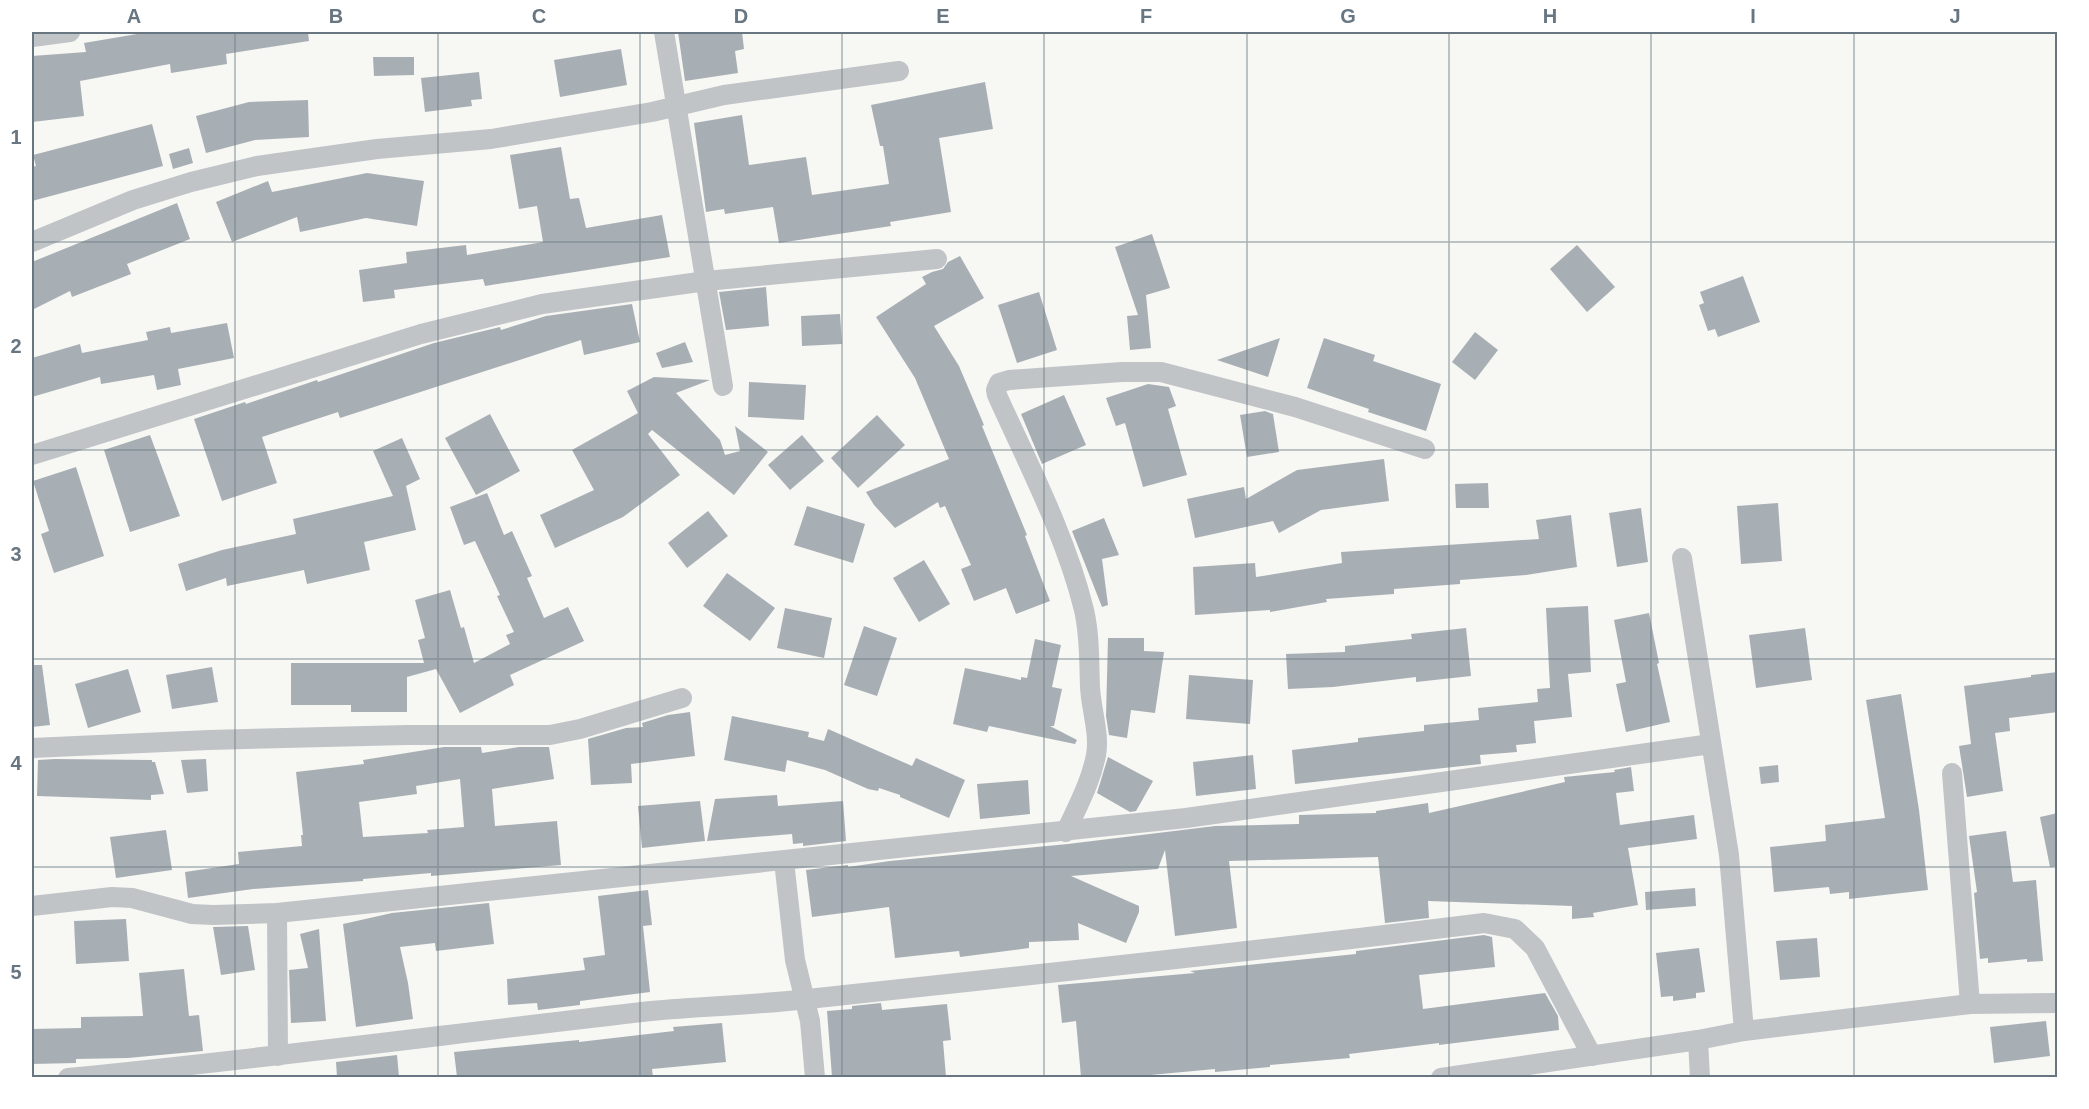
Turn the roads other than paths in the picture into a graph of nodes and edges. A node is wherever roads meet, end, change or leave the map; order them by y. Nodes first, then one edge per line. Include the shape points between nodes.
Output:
1 (70, 32) edge
2 (664, 32) edge
3 (32, 37) edge
4 (899, 71) dead end
5 (677, 106) junction
6 (32, 242) edge
7 (937, 259) dead end
8 (706, 280) junction
9 (723, 386) dead end
10 (1425, 449) dead end
11 (32, 455) edge
12 (1682, 558) dead end
13 (682, 698) dead end
14 (1712, 744) junction
15 (32, 748) edge
16 (1952, 773) dead end
17 (1066, 832) junction
18 (784, 861) junction
19 (32, 906) edge
20 (277, 913) junction
21 (804, 1000) junction
22 (2058, 1003) edge
23 (1971, 1004) junction
24 (1744, 1031) junction
25 (1698, 1040) junction
26 (278, 1056) junction
27 (1592, 1056) junction
28 (1500, 1074) edge
29 (68, 1077) edge
30 (815, 1077) edge
31 (1441, 1077) edge
32 (1700, 1077) edge

1 - 3 street
2 - 5 street
4 - 5 street via 724,95
5 - 6 street via 491,139 377,149 257,166 133,200
5 - 8 street
7 - 8 street
8 - 9 street
8 - 11 street via 542,304 421,334
10 - 17 street via 1295,407 1161,372 999,383 997,395 1039,486 1084,610 1096,754
12 - 14 street
13 - 15 street via 550,735 407,735
14 - 17 street
14 - 24 street via 1729,855
16 - 23 street
17 - 18 street
18 - 20 street
18 - 21 street via 795,960
19 - 20 street via 112,897 132,898 192,914
20 - 26 street
21 - 26 street via 655,1011
21 - 27 street via 1484,923 1515,929 1535,948
21 - 30 street
22 - 23 street
23 - 24 street
24 - 25 street
25 - 27 street
25 - 32 street
26 - 29 street
27 - 28 street
28 - 31 street

